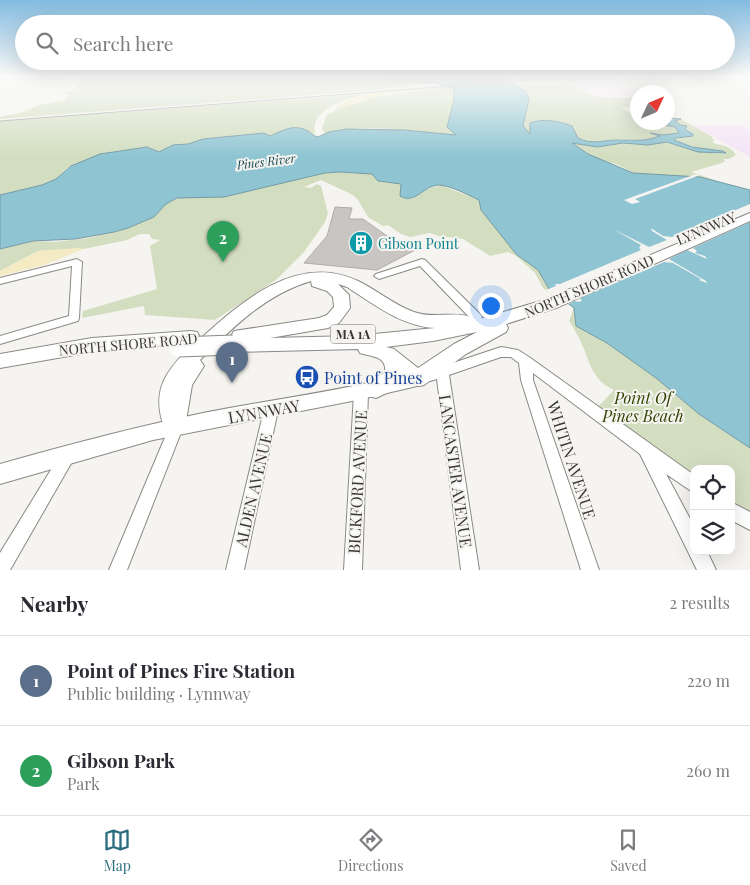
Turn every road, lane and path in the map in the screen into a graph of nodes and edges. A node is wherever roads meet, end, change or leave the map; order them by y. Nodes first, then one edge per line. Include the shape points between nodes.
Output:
1 (750, 209) edge
2 (750, 216) edge
3 (666, 249) junction
4 (379, 276) dead end
5 (0, 281) edge
6 (550, 301) junction
7 (471, 319) junction
8 (0, 340) edge
9 (237, 341) junction
10 (185, 342) junction
11 (327, 344) junction
12 (390, 356) junction
13 (525, 360) junction
14 (0, 361) edge
15 (0, 370) edge
16 (442, 372) junction
17 (416, 380) junction
18 (368, 392) junction
19 (272, 410) junction
20 (174, 427) junction
21 (646, 450) junction
22 (69, 454) junction
23 (0, 474) edge
24 (690, 482) edge
25 (735, 513) edge
26 (750, 522) edge
27 (690, 536) edge
28 (699, 555) edge
29 (0, 570) edge
30 (118, 570) edge
31 (235, 570) edge
32 (353, 570) edge
33 (470, 570) edge
34 (590, 570) edge
35 (707, 570) edge

1 - 3 highway, LYNNWAY / MA 1A
2 - 3 highway, LYNNWAY / MA 1A
3 - 6 highway, NORTH SHORE ROAD / MA 1A
4 - 7 street via 422,262
5 - 8 street via 77,262 74,318
6 - 7 highway, NORTH SHORE ROAD / MA 1A via 525,304
6 - 11 highway, NORTH SHORE ROAD / MA 1A via 497,322 442,334
6 - 17 highway via 467,346
7 - 9 highway, NORTH SHORE ROAD / MA 1A via 409,330
7 - 20 highway via 432,322 413,319 397,313 351,283 334,278 314,277 292,282 269,292 234,318 178,372 168,396 168,411
9 - 10 highway, NORTH SHORE ROAD / MA 1A, bridge
9 - 11 highway, NORTH SHORE ROAD / MA 1A
9 - 20 highway via 325,323 342,310 341,295 326,284 303,285 278,295 248,316 188,374 182,386
10 - 14 highway, NORTH SHORE ROAD / MA 1A via 92,345
10 - 15 highway, NORTH SHORE ROAD / MA 1A
11 - 12 highway via 371,348
12 - 17 highway
12 - 18 highway via 396,365 395,373 385,385
13 - 16 street, LYNNWAY via 505,351
13 - 21 street, LYNNWAY
13 - 34 street, WHITIN AVENUE via 527,380
16 - 17 street, LYNNWAY
16 - 33 street, LANCASTER AVENUE
17 - 18 main road, LYNNWAY
18 - 19 main road, LYNNWAY
18 - 32 street, BICKFORD AVENUE
19 - 20 main road, LYNNWAY
19 - 31 street, ALDEN AVENUE
20 - 22 main road, LYNNWAY
20 - 30 street
21 - 24 street, LYNNWAY
21 - 27 street
22 - 23 main road, LYNNWAY
22 - 29 street
25 - 26 street
28 - 35 street

